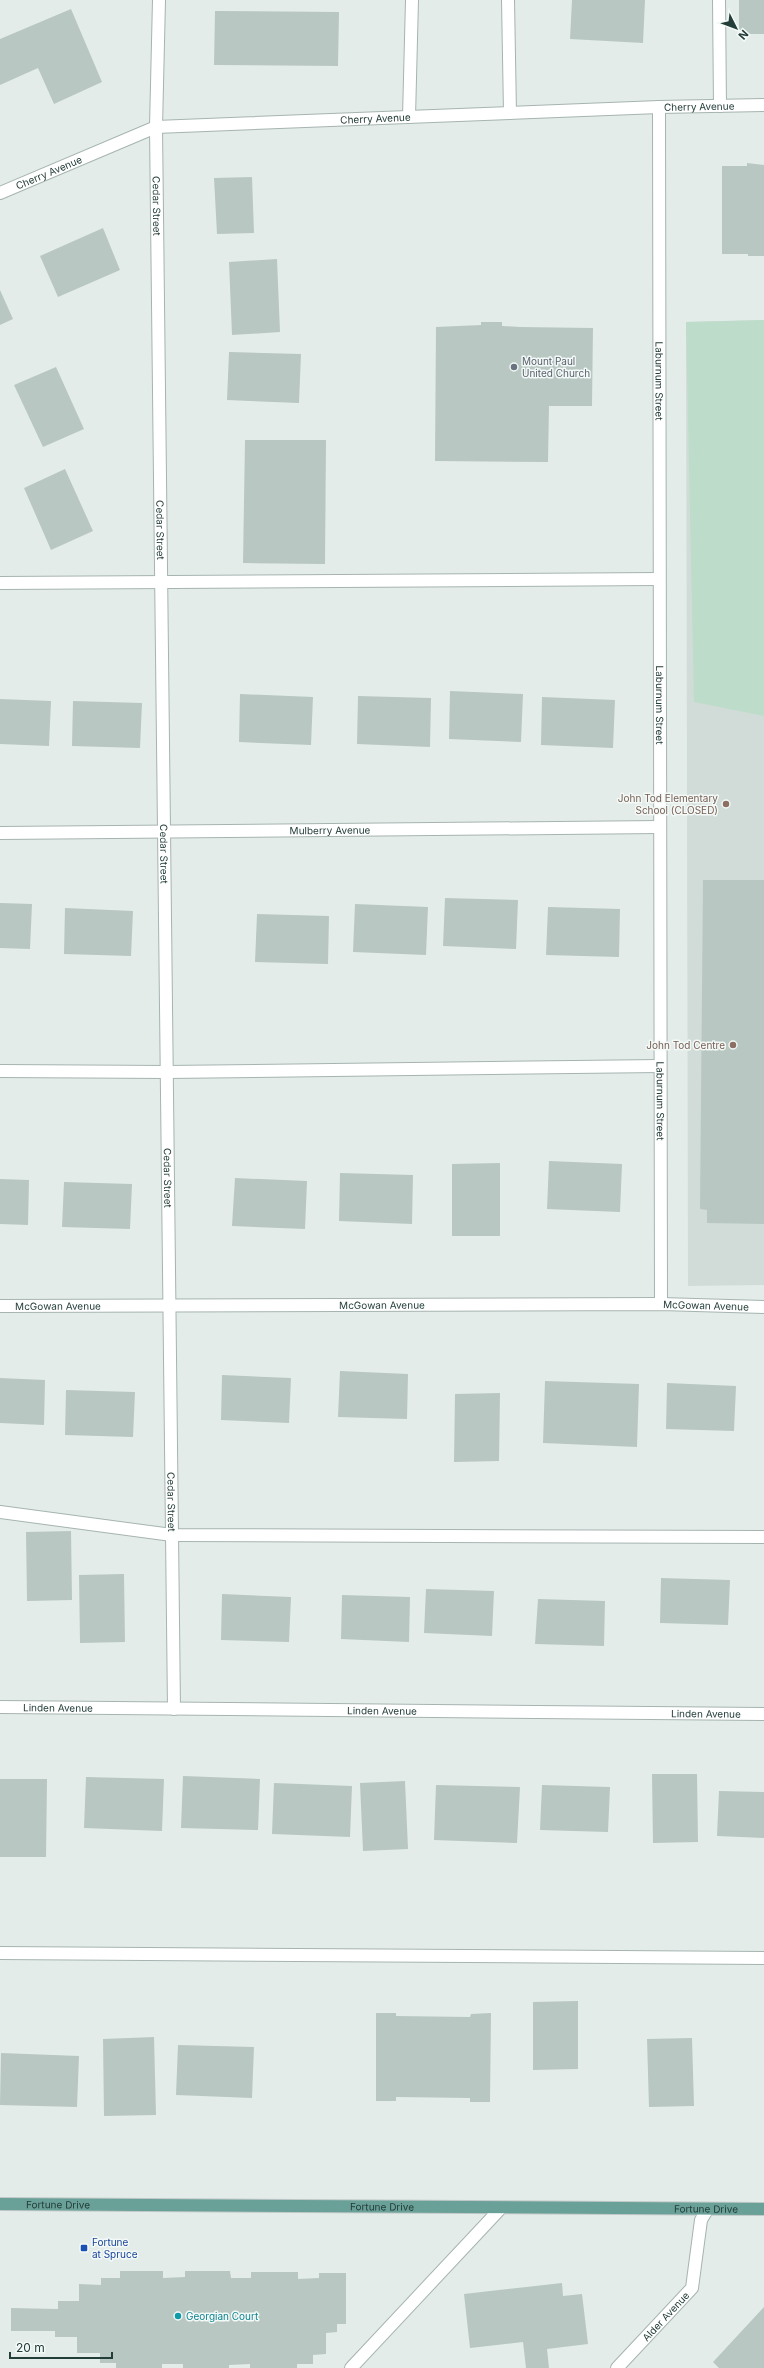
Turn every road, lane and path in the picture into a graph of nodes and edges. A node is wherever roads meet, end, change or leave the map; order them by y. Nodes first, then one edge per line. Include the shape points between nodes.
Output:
1 (159, 0) edge
2 (412, 0) edge
3 (508, 0) edge
4 (719, 0) edge
5 (764, 105) edge
6 (720, 106) junction
7 (659, 107) junction
8 (510, 113) junction
9 (409, 116) junction
10 (156, 127) junction
11 (0, 193) edge
12 (659, 578) junction
13 (0, 583) edge
14 (161, 583) junction
15 (660, 827) junction
16 (165, 831) junction
17 (0, 833) edge
18 (660, 1066) junction
19 (0, 1071) edge
20 (167, 1072) junction
21 (661, 1304) junction
22 (0, 1306) edge
23 (169, 1306) junction
24 (764, 1307) edge
25 (0, 1512) edge
26 (172, 1535) junction
27 (764, 1538) edge
28 (0, 1707) edge
29 (174, 1709) junction
30 (764, 1714) edge
31 (0, 1953) edge
32 (764, 1958) edge
33 (0, 2204) edge
34 (500, 2208) junction
35 (764, 2209) edge
36 (707, 2210) junction
37 (351, 2368) edge
38 (617, 2368) edge

1 - 10 street, Cedar Street
2 - 9 street
3 - 8 street
4 - 6 street
5 - 6 street, Cherry Avenue
6 - 7 street, Cherry Avenue
7 - 8 street, Cherry Avenue
7 - 12 street, Laburnum Street
8 - 9 street, Cherry Avenue
9 - 10 street, Cherry Avenue
10 - 11 street, Cherry Avenue
10 - 14 street, Cedar Street
12 - 14 street
12 - 15 street, Laburnum Street
13 - 14 street
14 - 16 street, Cedar Street
15 - 16 street, Mulberry Avenue
15 - 18 street, Laburnum Street
16 - 17 street, Mulberry Avenue
16 - 20 street, Cedar Street
18 - 20 street
18 - 21 street, Laburnum Street
19 - 20 street
20 - 23 street, Cedar Street
21 - 23 street, McGowan Avenue
21 - 24 street, McGowan Avenue
22 - 23 street, McGowan Avenue
23 - 26 street, Cedar Street
25 - 26 street
26 - 27 street
26 - 29 street, Cedar Street
28 - 29 street, Linden Avenue
29 - 30 street, Linden Avenue
31 - 32 street
33 - 34 main road, Fortune Drive
34 - 36 main road, Fortune Drive
34 - 37 street
35 - 36 main road, Fortune Drive
36 - 38 street, Alder Avenue via 701,2220 692,2288

